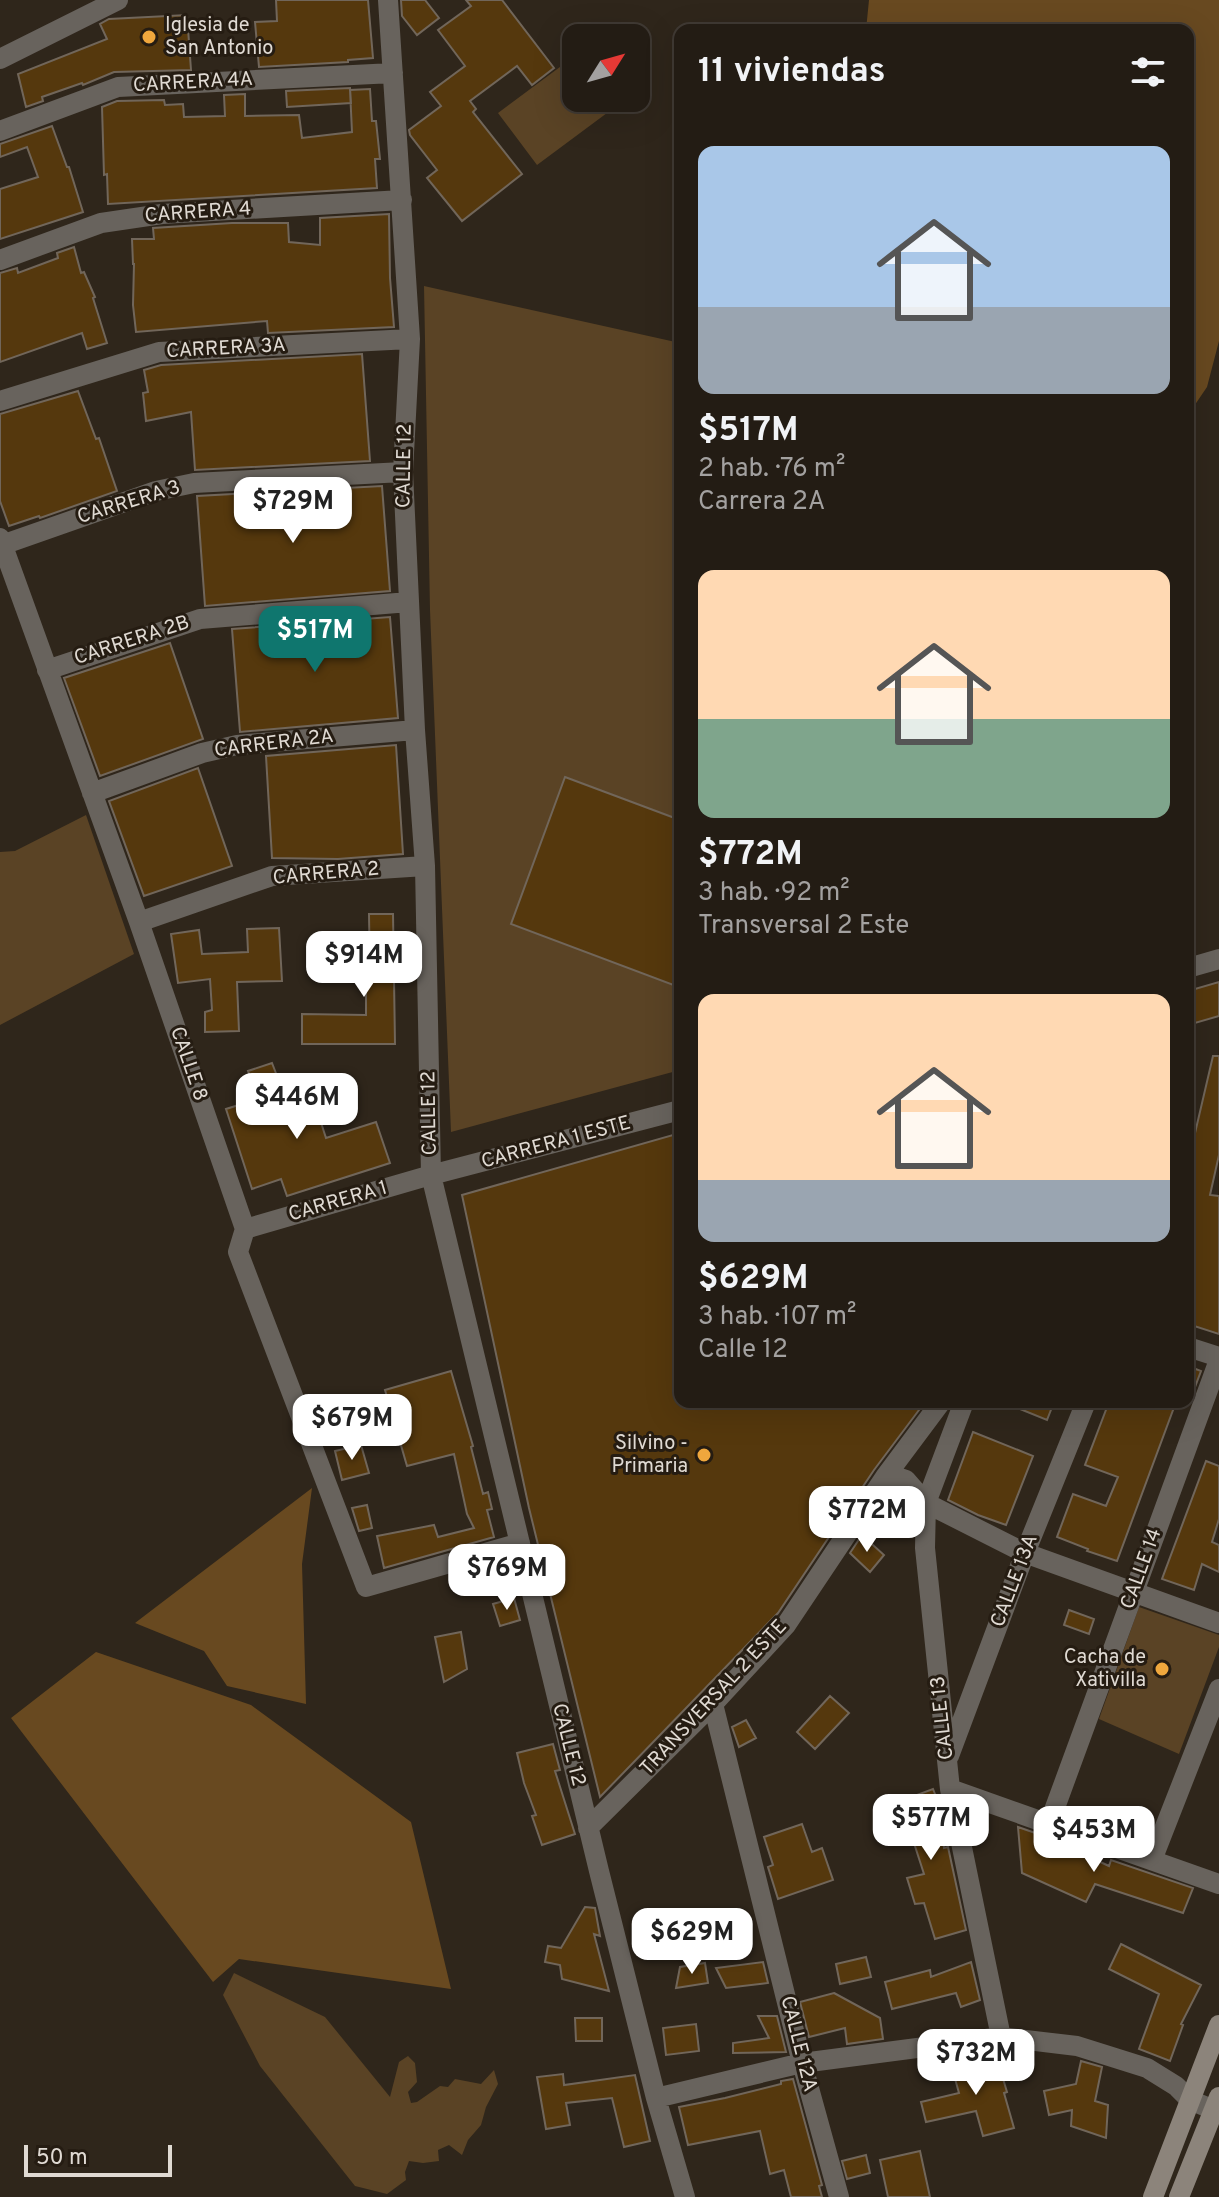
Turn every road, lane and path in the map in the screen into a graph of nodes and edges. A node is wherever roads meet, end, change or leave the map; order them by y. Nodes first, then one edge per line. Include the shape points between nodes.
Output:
1 (118, 0) edge
2 (388, 0) edge
3 (0, 59) edge
4 (393, 73) junction
5 (0, 131) edge
6 (402, 200) junction
7 (0, 260) edge
8 (410, 339) junction
9 (0, 401) edge
10 (403, 472) junction
11 (1, 542) edge
12 (409, 602) junction
13 (47, 670) junction
14 (415, 730) junction
15 (92, 793) junction
16 (425, 866) junction
17 (139, 922) junction
18 (1219, 959) edge
19 (1194, 966) edge
20 (674, 1112) edge
21 (431, 1175) junction
22 (245, 1229) junction
23 (1194, 1349) edge
24 (1219, 1359) edge
25 (937, 1408) edge
26 (962, 1408) edge
27 (1084, 1408) edge
28 (885, 1477) junction
29 (926, 1503) junction
30 (520, 1543) junction
31 (1025, 1553) junction
32 (1134, 1593) junction
33 (1219, 1623) edge
34 (1219, 1689) edge
35 (713, 1704) junction
36 (947, 1761) junction
37 (950, 1789) junction
38 (1049, 1824) junction
39 (588, 1828) junction
40 (1152, 1860) junction
41 (1219, 1884) edge
42 (1219, 2025) edge
43 (1001, 2037) junction
44 (802, 2063) junction
45 (656, 2098) junction
46 (1190, 2100) junction
47 (1216, 2104) edge
48 (685, 2197) edge
49 (839, 2197) edge
50 (1153, 2197) edge
51 (1179, 2197) edge

1 - 3 street
2 - 4 street, CALLE 12
4 - 5 street, CARRERA 4A via 118,87
4 - 6 street, CALLE 12
6 - 7 street, CARRERA 4 via 132,218 101,223
6 - 8 street, CALLE 12
8 - 9 street, CARRERA 3A via 159,352
8 - 10 street, CALLE 12
10 - 11 street, CARRERA 3 via 194,483
10 - 12 street, CALLE 12
11 - 13 street, CALLE 8
12 - 13 street, CARRERA 2B via 200,619
12 - 14 street, CALLE 12
13 - 15 street, CALLE 8
14 - 15 street, CARRERA 2A via 237,745
14 - 16 street, CALLE 12
15 - 17 street, CALLE 8
16 - 17 street, CARRERA 2 via 272,876
16 - 21 street, CALLE 12
17 - 22 street, CALLE 8
18 - 19 street
20 - 21 street, CARRERA 1 ESTE
21 - 22 street, CARRERA 1
21 - 30 street, CALLE 12
22 - 30 street, CALLE 8 via 238,1252 366,1587
23 - 24 street
24 - 32 street, CALLE 14
25 - 28 street, TRANSVERSAL 2 ESTE
26 - 29 street, CALLE 13
27 - 31 street, CALLE 13A
28 - 29 street via 906,1480
28 - 35 street, TRANSVERSAL 2 ESTE via 786,1625
29 - 31 street
29 - 36 street, CALLE 13 via 925,1548
30 - 39 street, CALLE 12
31 - 32 street
31 - 36 street, CALLE 13A
32 - 33 street
32 - 38 street, CALLE 14
34 - 40 street
35 - 39 street, TRANSVERSAL 2 ESTE
35 - 44 street, CALLE 12A
36 - 37 street, CALLE 13
37 - 38 street
37 - 43 street, CALLE 13
38 - 40 street
39 - 45 street, CALLE 12
40 - 41 street
42 - 46 main road
43 - 44 street
43 - 46 street via 1077,2046 1147,2068
44 - 45 street
44 - 49 street, CALLE 12A
45 - 48 street, CALLE 12
46 - 47 street
46 - 50 main road
47 - 51 main road

